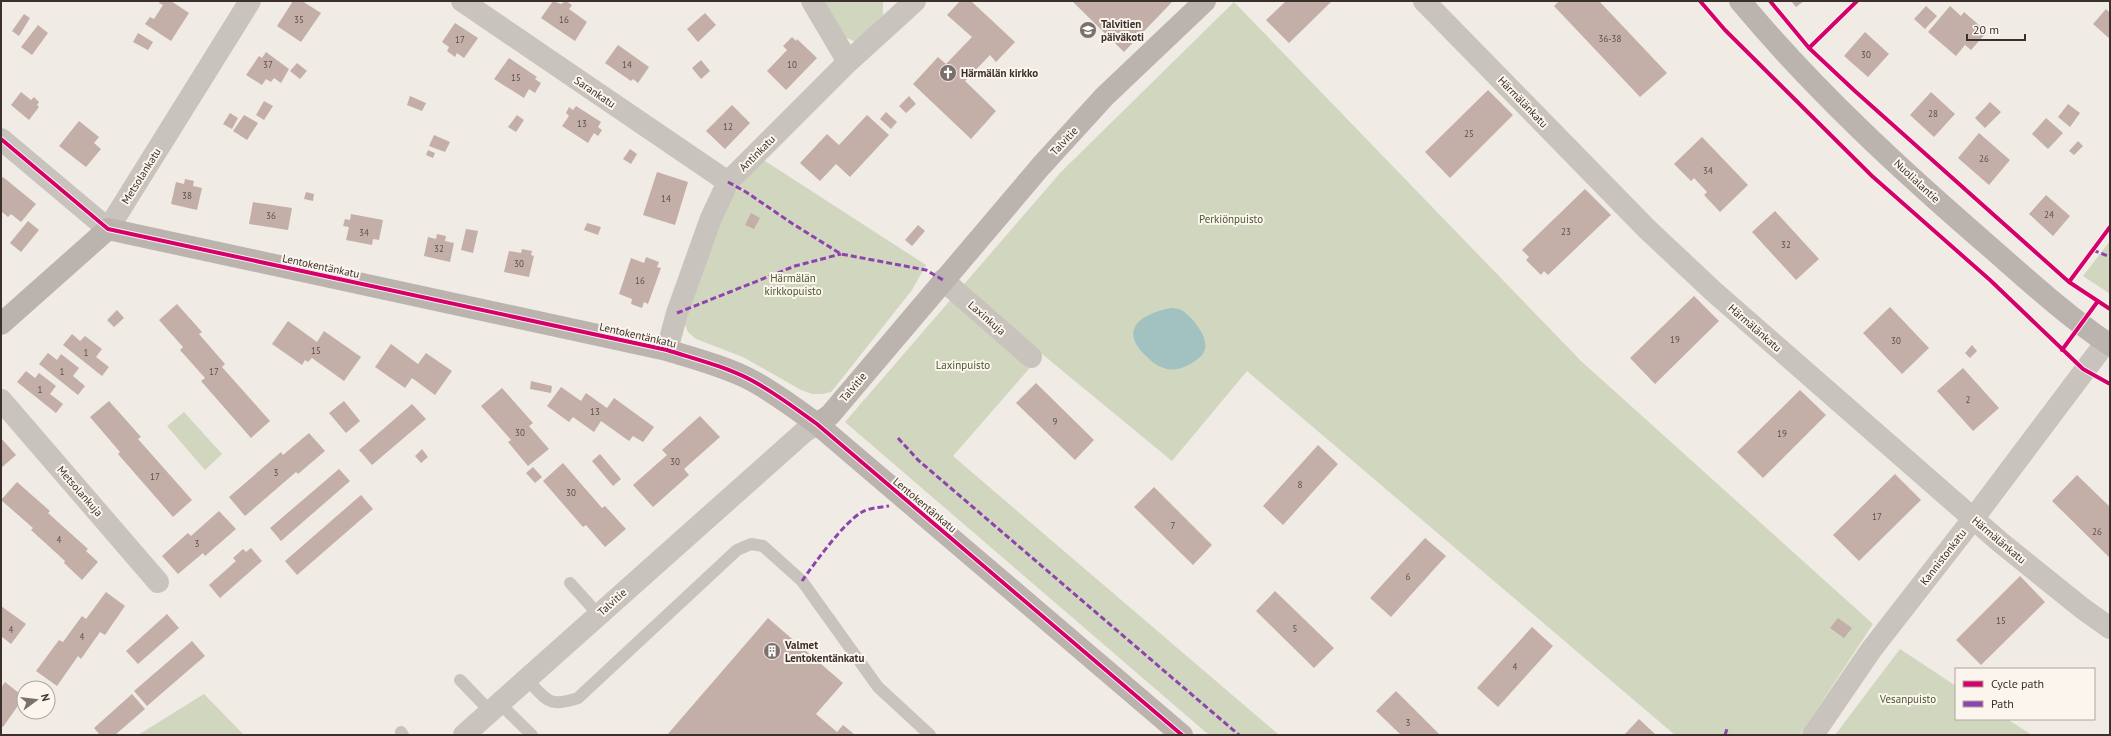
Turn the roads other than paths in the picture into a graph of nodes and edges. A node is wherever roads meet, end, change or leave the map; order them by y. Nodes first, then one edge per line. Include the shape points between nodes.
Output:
1 (250, 1) edge
2 (462, 1) edge
3 (812, 1) edge
4 (1205, 1) edge
5 (1424, 1) edge
6 (1740, 1) edge
7 (902, 5) edge
8 (848, 62) junction
9 (1, 139) edge
10 (728, 182) junction
11 (108, 229) junction
12 (943, 280) junction
13 (1, 324) edge
14 (2108, 343) edge
15 (667, 350) junction
16 (1031, 356) dead end
17 (1, 400) edge
18 (817, 424) junction
19 (1973, 518) junction
20 (158, 582) dead end
21 (570, 583) dead end
22 (599, 615) junction
23 (2110, 628) edge
24 (526, 679) junction
25 (460, 680) dead end
26 (495, 707) junction
27 (464, 735) edge
28 (532, 735) edge
29 (930, 735) edge
30 (1182, 735) edge
31 (1813, 735) edge

1 - 11 street, Metsolankatu
2 - 10 street, Sarankatu
3 - 8 street
4 - 12 street, Talvitie via 1104,97
5 - 19 street, Härmälänkatu via 1647,229 1713,291
6 - 14 street, Nuolialantie via 1795,65 1960,221 2081,325
7 - 8 street, Antinkatu
8 - 10 street, Antinkatu
9 - 11 street, Lentokentänkatu
10 - 15 street, Antinkatu via 711,218 677,313
11 - 13 street, Metsolankatu
11 - 15 street, Lentokentänkatu
12 - 16 street, Laxinkuja
12 - 18 street, Talvitie via 830,415
14 - 19 street, Kannistonkatu
15 - 18 street, Lentokentänkatu via 719,366 750,380 785,400
17 - 20 street, Metsolankuja
18 - 22 street, Talvitie via 804,432
18 - 30 street, Lentokentänkatu
19 - 23 street, Härmälänkatu
19 - 31 street, Kannistonkatu via 1871,650
21 - 22 lane
22 - 24 street, Talvitie
24 - 26 street, Talvitie
24 - 29 lane via 548,701 560,704 578,698 737,550 751,544 763,546 802,581 878,687
25 - 26 lane
26 - 27 street, Talvitie
26 - 28 lane

